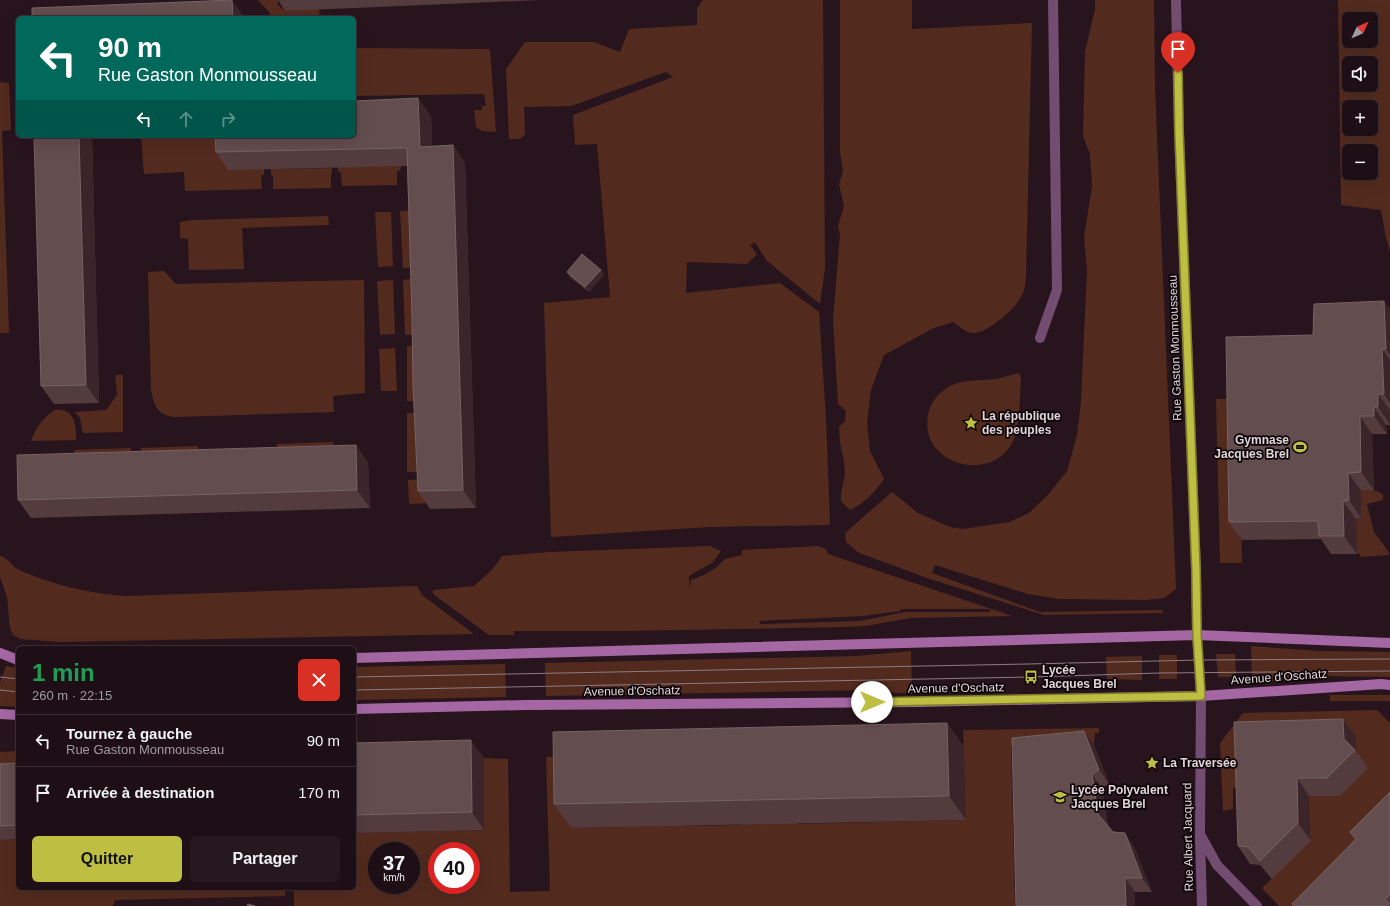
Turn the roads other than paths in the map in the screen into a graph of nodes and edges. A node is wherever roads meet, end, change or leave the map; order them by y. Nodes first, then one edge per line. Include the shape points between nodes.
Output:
1 (1053, 0) edge
2 (1176, 0) edge
3 (1040, 338) dead end
4 (1197, 635) junction
5 (1390, 643) edge
6 (0, 653) edge
7 (356, 658) edge
8 (16, 659) edge
9 (1390, 684) edge
10 (1201, 696) junction
11 (356, 709) edge
12 (0, 714) edge
13 (16, 715) edge
14 (1200, 836) junction
15 (1202, 906) edge
16 (1257, 906) edge

1 - 3 street via 1057,290
2 - 4 street, Rue Gaston Monmousseau
4 - 5 street
4 - 7 street
4 - 10 street, Rue Gaston Monmousseau
6 - 8 street
9 - 10 street, Avenue d'Oschatz
10 - 11 street, Avenue d'Oschatz
10 - 14 street, Rue Albert Jacquard
12 - 13 street
14 - 15 street, Rue Albert Jacquard
14 - 16 street via 1218,864

